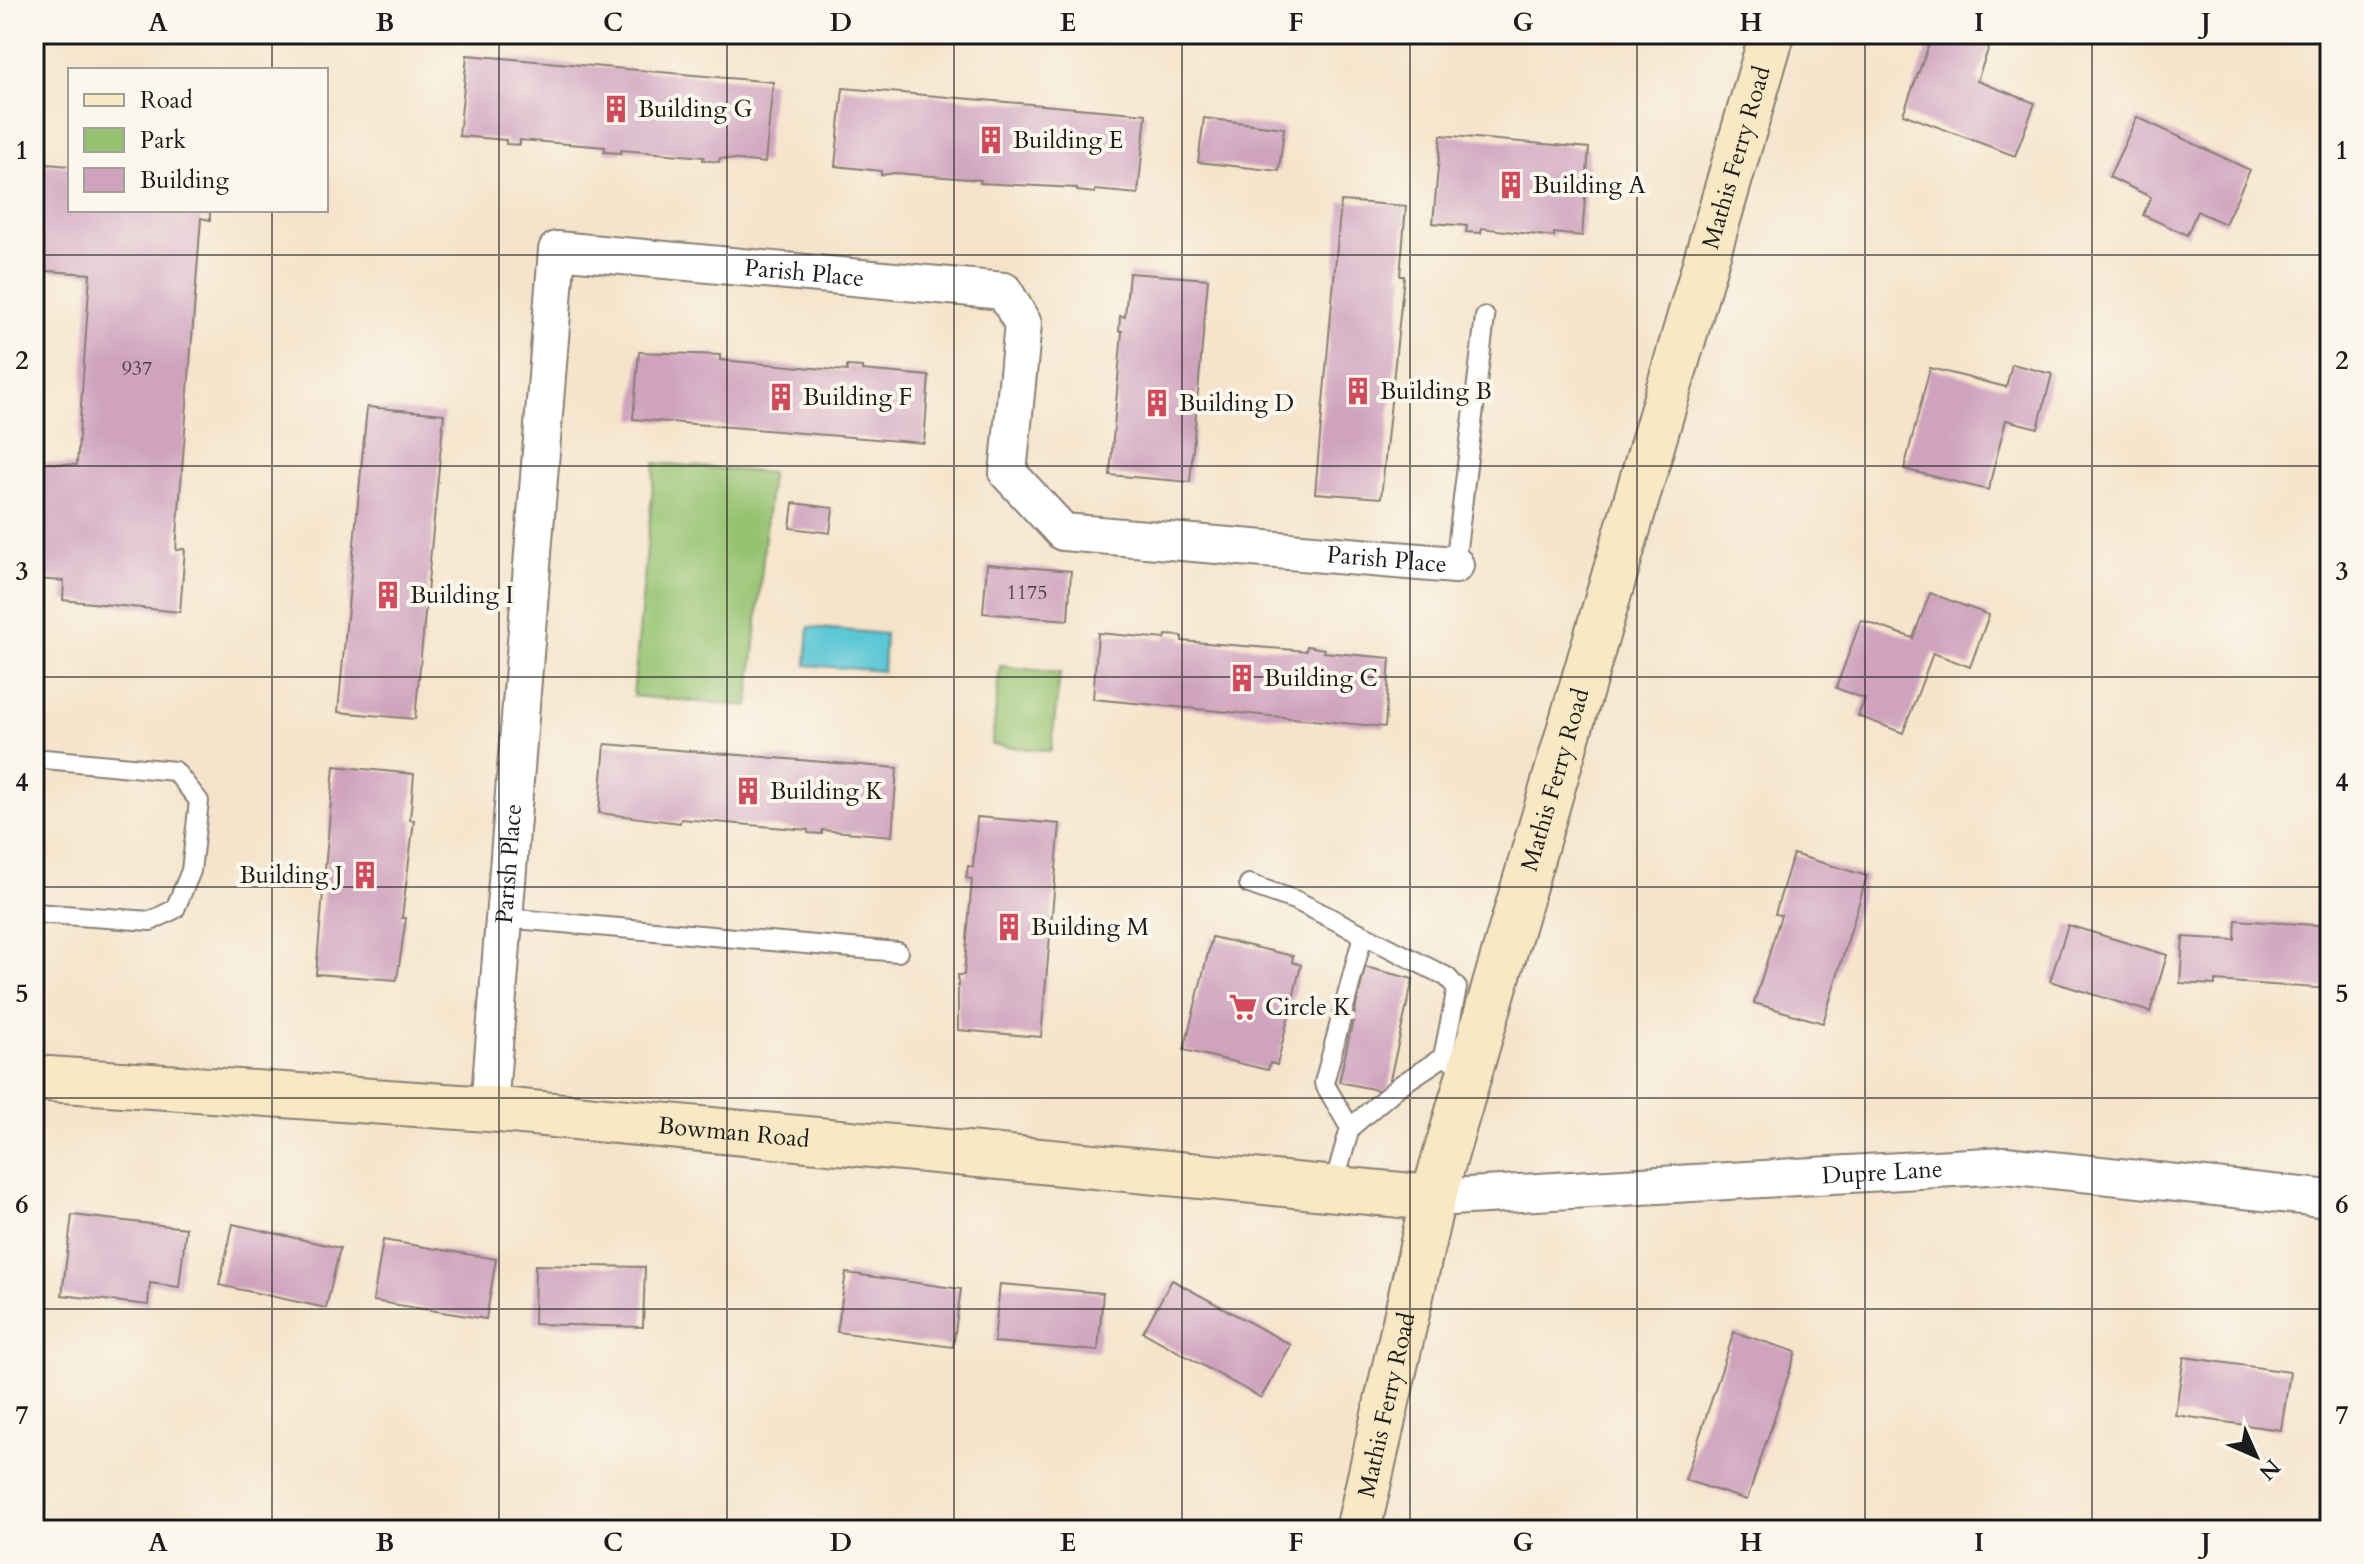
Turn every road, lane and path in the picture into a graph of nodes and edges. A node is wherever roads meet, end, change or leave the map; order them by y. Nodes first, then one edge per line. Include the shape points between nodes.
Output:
1 (1772, 34) edge
2 (1485, 317) dead end
3 (1455, 565) joint
4 (34, 758) edge
5 (1249, 884) dead end
6 (34, 913) edge
7 (504, 918) junction
8 (1363, 935) junction
9 (898, 952) dead end
10 (1457, 1063) junction
11 (34, 1078) edge
12 (489, 1109) junction
13 (1350, 1128) junction
14 (1333, 1189) junction
15 (1433, 1198) junction
16 (2330, 1199) edge
17 (1358, 1530) edge

1 - 10 main road, Mathis Ferry Road
2 - 3 lane, Parish Place
3 - 7 street, Parish Place via 1063,532 1008,473 1023,324 1004,291 557,250
4 - 6 lane via 175,771 199,801 191,871 175,909 151,921
5 - 8 lane via 1297,901
7 - 9 lane
7 - 12 street, Parish Place
8 - 10 lane via 1447,977 1457,988
8 - 13 lane via 1324,1083
10 - 13 lane via 1399,1086
10 - 15 main road, Mathis Ferry Road
11 - 12 main road, Bowman Road
12 - 14 main road, Bowman Road
13 - 14 lane
14 - 15 main road, Bowman Road
15 - 16 street, Dupre Lane via 2005,1165
15 - 17 main road, Mathis Ferry Road

